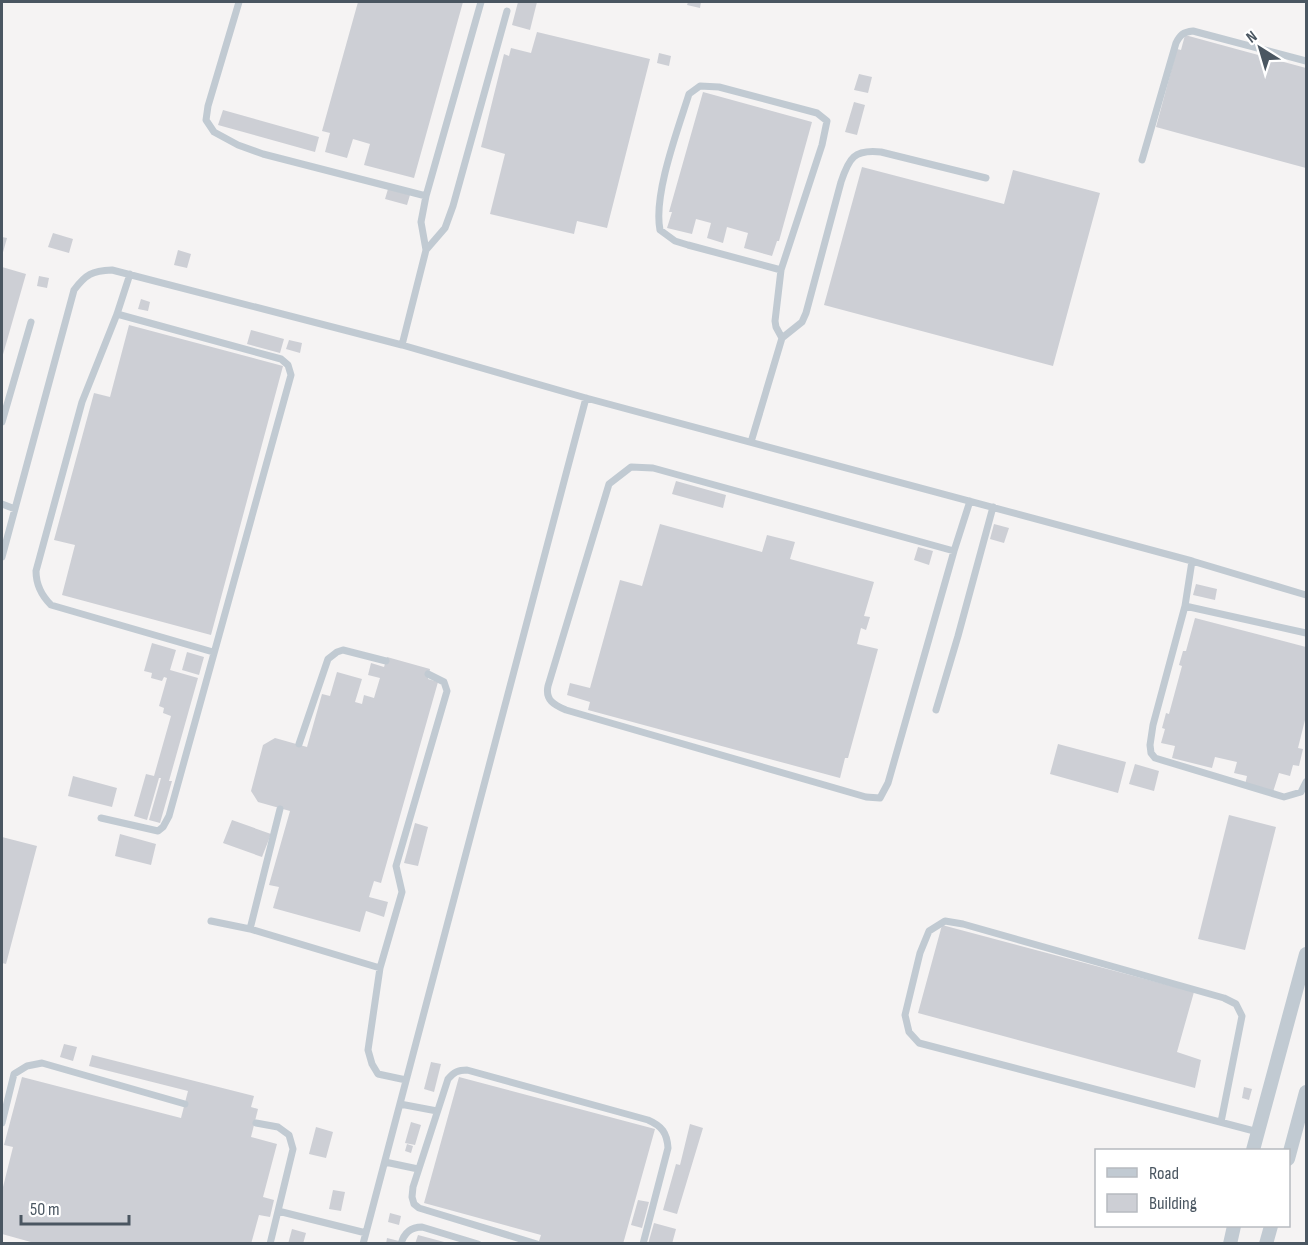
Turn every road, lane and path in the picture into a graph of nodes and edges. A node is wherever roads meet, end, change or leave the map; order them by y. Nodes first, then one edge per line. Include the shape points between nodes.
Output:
1 (239, 2) edge
2 (482, 2) edge
3 (507, 11) dead end
4 (1306, 61) edge
5 (1142, 160) dead end
6 (986, 178) dead end
7 (426, 196) junction
8 (426, 250) junction
9 (782, 270) junction
10 (129, 274) junction
11 (117, 314) junction
12 (31, 322) dead end
13 (782, 338) junction
14 (402, 345) junction
15 (586, 398) junction
16 (2, 422) edge
17 (751, 442) junction
18 (970, 501) junction
19 (2, 504) edge
20 (993, 507) junction
21 (15, 509) junction
22 (954, 551) junction
23 (2, 557) edge
24 (1192, 561) junction
25 (1306, 595) edge
26 (1185, 606) junction
27 (1306, 633) edge
28 (213, 652) junction
29 (386, 662) dead end
30 (428, 674) dead end
31 (936, 710) dead end
32 (299, 744) dead end
33 (1306, 782) edge
34 (280, 809) dead end
35 (101, 818) dead end
36 (211, 921) dead end
37 (250, 929) junction
38 (1306, 954) edge
39 (380, 968) junction
40 (406, 1080) junction
41 (1306, 1092) edge
42 (185, 1104) dead end
43 (400, 1104) junction
44 (437, 1111) junction
45 (1221, 1122) junction
46 (256, 1123) dead end
47 (2, 1124) edge
48 (1258, 1132) junction
49 (1253, 1149) edge
50 (1290, 1152) edge
51 (385, 1162) junction
52 (418, 1169) junction
53 (278, 1211) junction
54 (1234, 1227) edge
55 (1271, 1227) edge
56 (366, 1233) junction
57 (270, 1244) edge
58 (363, 1244) edge
59 (401, 1244) edge
60 (478, 1244) edge
61 (537, 1244) edge
62 (643, 1244) edge
63 (1230, 1244) edge
64 (1266, 1244) edge

1 - 7 lane via 208,106 206,120 214,132 262,154
2 - 7 lane
3 - 8 lane via 453,206 445,228
4 - 5 lane via 1185,32 1176,43
6 - 13 lane via 881,152 855,155 847,164 806,313 802,322
7 - 8 lane via 421,222
8 - 14 lane
9 - 9 lane via 827,122 817,113 719,87 700,86 688,94 657,214 660,230 675,241
9 - 13 lane via 775,321
10 - 11 lane
10 - 14 lane
10 - 21 lane via 112,270 94,272 84,276 74,290
11 - 28 lane via 82,402 36,581 45,599 59,608
11 - 28 lane via 281,359 291,375
12 - 16 lane
13 - 17 lane
14 - 15 lane
15 - 17 lane
15 - 40 lane
17 - 18 lane
18 - 20 lane
18 - 22 lane
19 - 21 lane
20 - 24 lane
20 - 31 lane
21 - 23 lane
22 - 22 lane via 888,783 880,798 566,710 553,705 548,698 548,686 609,484 631,467 653,468
24 - 25 lane
24 - 26 lane
26 - 27 lane
26 - 33 lane via 1153,725 1151,753 1155,758 1284,797 1301,792
28 - 35 lane via 163,827 158,831
29 - 32 lane via 343,650 328,659
30 - 39 lane via 441,679 447,691 396,866 402,892
34 - 37 lane
36 - 37 lane
37 - 39 lane
38 - 48 street
39 - 40 lane via 368,1050 378,1074
40 - 43 lane
41 - 50 street
42 - 47 lane via 42,1063 14,1074
43 - 44 lane
43 - 51 lane
44 - 52 lane
44 - 62 lane via 448,1079 459,1070 467,1070 658,1124 668,1148
45 - 45 lane via 1242,1016 1236,1004 963,924 945,921 929,931 905,1015 909,1032 919,1043
45 - 48 lane
46 - 53 lane via 284,1131 293,1149
48 - 49 street
51 - 52 lane
51 - 56 lane
52 - 61 lane via 412,1197 419,1209
53 - 56 lane
53 - 57 lane
54 - 63 street
55 - 64 street
56 - 58 lane
59 - 60 lane via 414,1227

